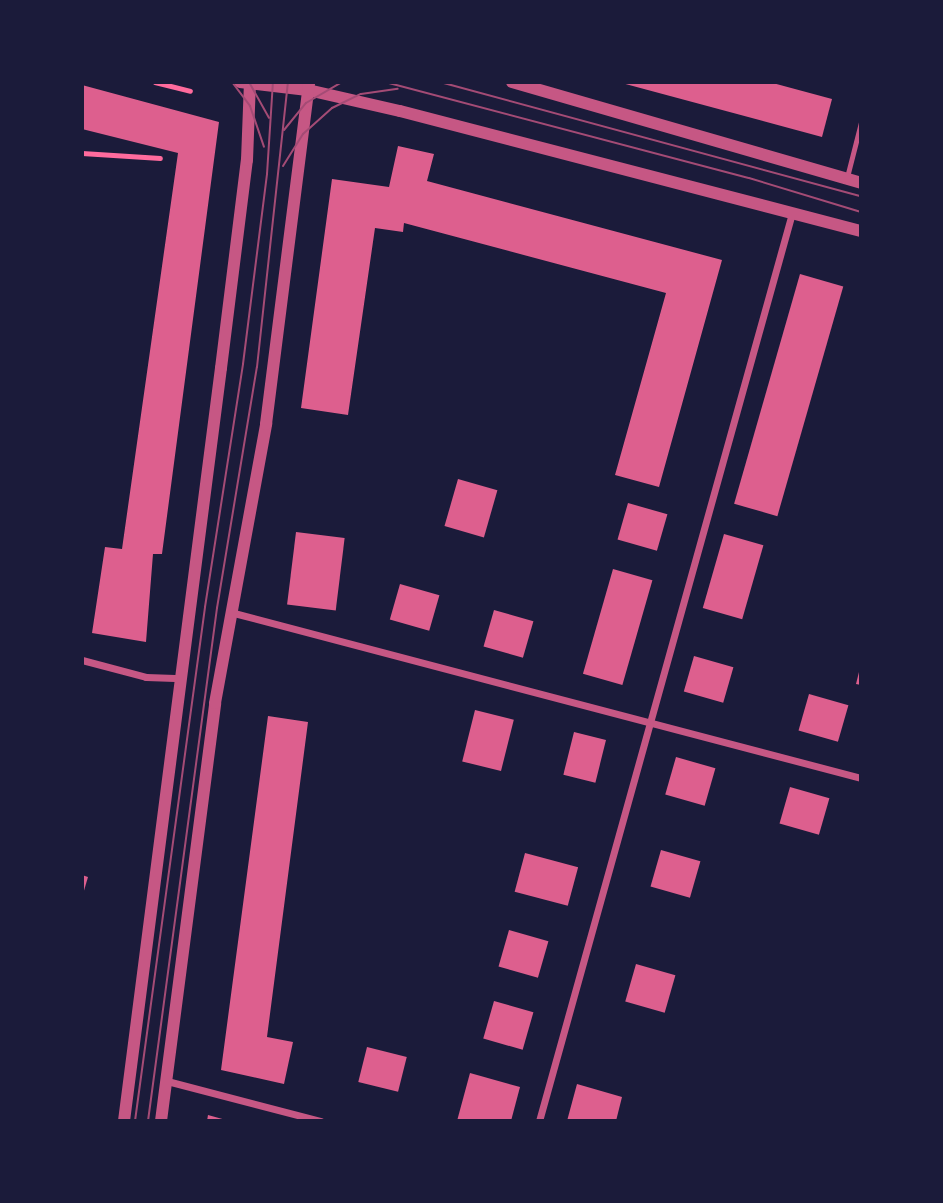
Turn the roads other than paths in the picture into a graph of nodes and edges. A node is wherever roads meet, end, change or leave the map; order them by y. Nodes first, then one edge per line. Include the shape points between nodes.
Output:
1 (512, 82) edge
2 (247, 83) edge
3 (308, 86) edge
4 (861, 122) edge
5 (846, 178) junction
6 (861, 183) edge
7 (792, 213) junction
8 (861, 231) edge
9 (230, 612) junction
10 (82, 660) edge
11 (182, 678) junction
12 (654, 721) junction
13 (861, 778) edge
14 (167, 1081) junction
15 (124, 1121) edge
16 (161, 1121) edge
17 (321, 1121) edge
18 (539, 1121) edge

1 - 5 street
2 - 3 street
2 - 11 street via 245,174
3 - 7 street
3 - 9 street via 266,424 247,542
4 - 5 lane
5 - 6 street
7 - 8 street
7 - 12 street
9 - 12 street
9 - 14 street
10 - 11 street via 146,677
11 - 15 street
12 - 13 street
12 - 18 street
14 - 16 street
14 - 17 street

